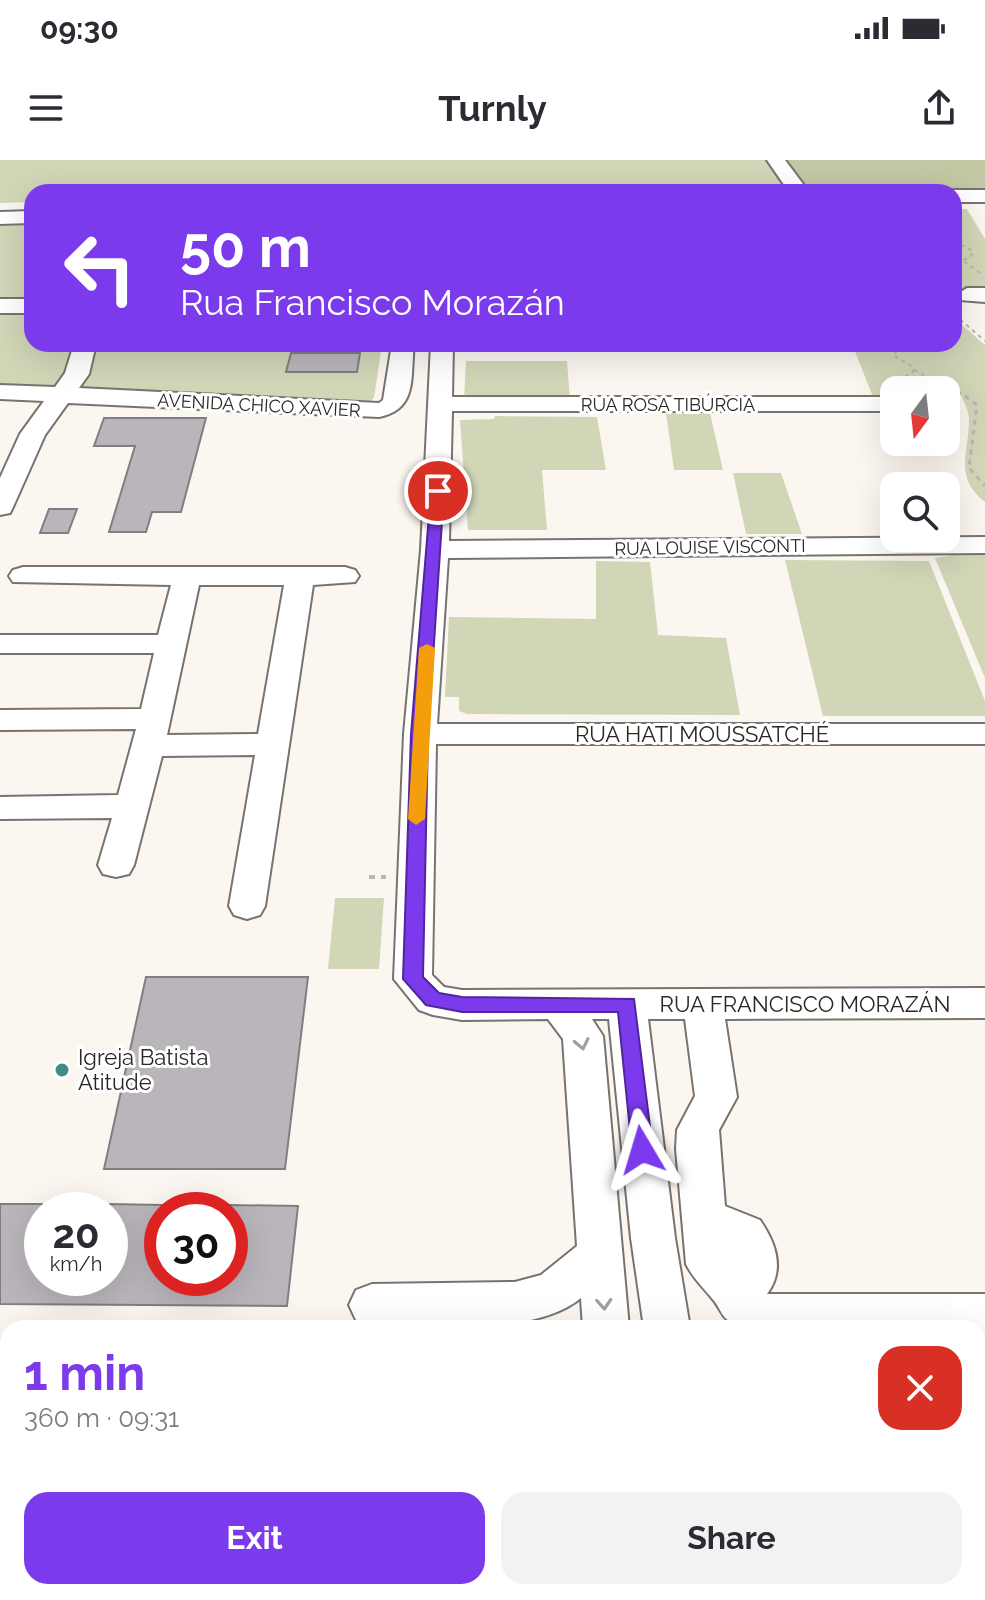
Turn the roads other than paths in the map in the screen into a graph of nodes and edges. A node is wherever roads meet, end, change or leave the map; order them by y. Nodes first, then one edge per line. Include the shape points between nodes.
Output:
1 (776, 160) edge
2 (793, 184) edge
3 (985, 196) edge
4 (962, 199) edge
5 (962, 201) edge
6 (985, 205) edge
7 (24, 217) edge
8 (0, 218) edge
9 (0, 306) edge
10 (24, 306) edge
11 (83, 352) edge
12 (402, 352) edge
13 (442, 352) edge
14 (0, 392) edge
15 (880, 392) edge
16 (62, 396) junction
17 (441, 404) junction
18 (7, 474) edge
19 (0, 507) edge
20 (985, 545) edge
21 (435, 550) junction
22 (23, 576) dead end
23 (187, 576) junction
24 (300, 576) junction
25 (345, 576) dead end
26 (0, 644) edge
27 (170, 644) junction
28 (0, 720) edge
29 (151, 732) junction
30 (420, 734) junction
31 (985, 734) edge
32 (272, 744) junction
33 (131, 806) junction
34 (0, 808) edge
35 (116, 865) dead end
36 (247, 906) dead end
37 (985, 1003) edge
38 (559, 1005) junction
39 (627, 1005) junction
40 (703, 1005) junction
41 (653, 1238) junction
42 (600, 1239) junction
43 (372, 1305) dead end
44 (985, 1315) edge
45 (605, 1320) edge
46 (666, 1320) edge

1 - 2 street
3 - 4 street
5 - 6 street
7 - 8 street
9 - 10 street
11 - 16 street via 77,374
12 - 16 street, AVENIDA CHICO XAVIER via 395,402 379,410
13 - 17 street
14 - 16 street
15 - 17 street, RUA ROSA TIBÚRCIA
16 - 18 street
17 - 21 street
18 - 19 street
20 - 21 street, RUA LOUISE VISCONTI
21 - 30 street
22 - 23 street
23 - 24 street
23 - 27 street
24 - 25 street
24 - 32 street
26 - 27 street
27 - 29 street
28 - 29 street
29 - 32 street
29 - 33 street
30 - 31 street, RUA HATI MOUSSATCHÉ
30 - 38 street, RUA FRANCISCO MORAZÁN via 413,979 433,1000
32 - 36 street
33 - 34 street
33 - 35 street
37 - 40 street, RUA FRANCISCO MORAZÁN
38 - 39 street, RUA FRANCISCO MORAZÁN
38 -> 42 street via 583,1036
39 - 40 street, RUA FRANCISCO MORAZÁN
39 - 41 street
40 - 44 street via 716,1097 696,1139 709,1264 729,1282 739,1304 765,1315
41 - 42 street
41 - 46 street
42 - 43 street via 555,1291 515,1303
42 -> 45 street

